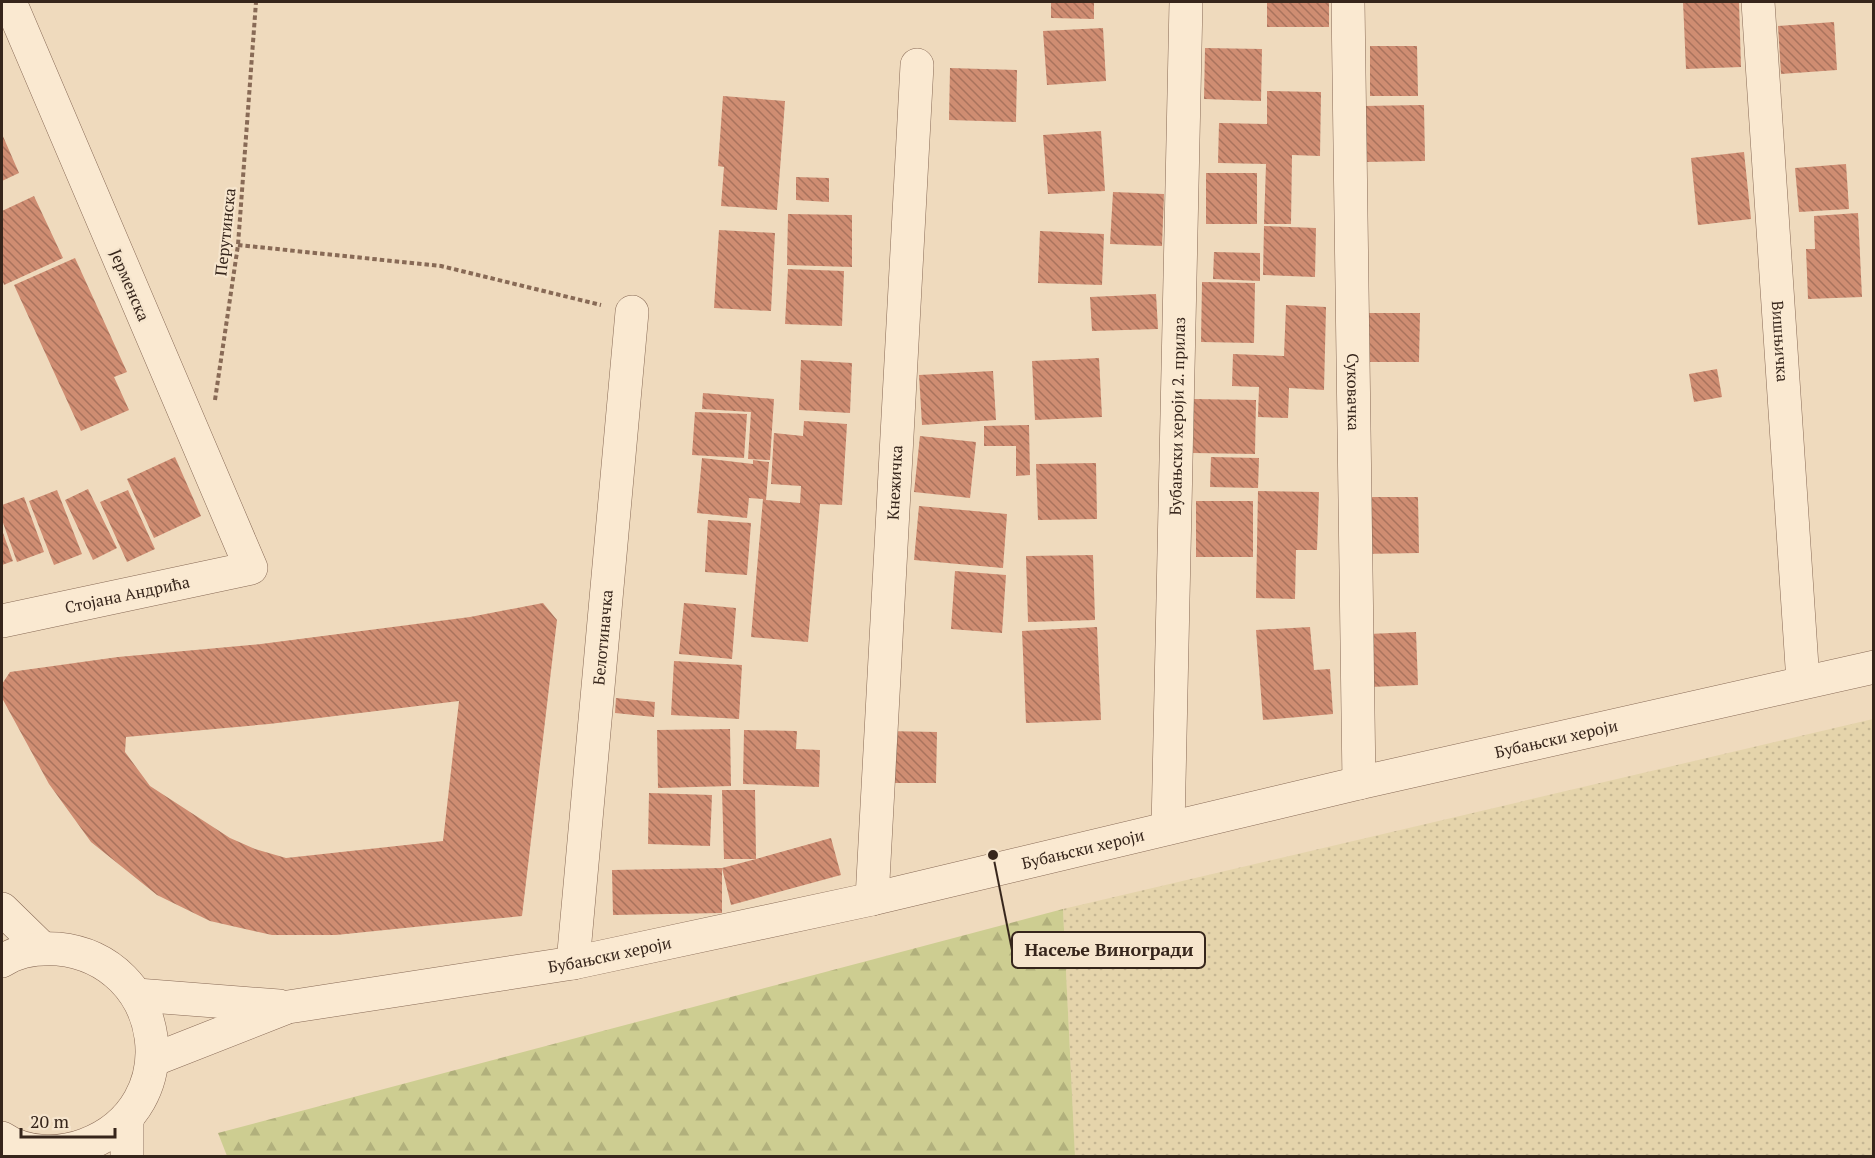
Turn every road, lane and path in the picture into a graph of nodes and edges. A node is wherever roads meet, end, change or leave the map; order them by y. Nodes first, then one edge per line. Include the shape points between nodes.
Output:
1 (10, 2) edge
2 (256, 2) edge
3 (1186, 2) edge
4 (1348, 2) edge
5 (1758, 2) edge
6 (917, 65) dead end
7 (238, 245) junction
8 (632, 312) joint
9 (214, 405) dead end
10 (251, 568) joint
11 (2, 621) edge
12 (1874, 667) edge
13 (1803, 682) junction
14 (1359, 783) junction
15 (1168, 828) junction
16 (872, 899) junction
17 (2, 909) edge
18 (42, 948) junction
19 (2, 961) edge
20 (573, 963) junction
21 (137, 995) junction
22 (288, 1007) junction
23 (153, 1060) junction
24 (127, 1118) junction
25 (2, 1138) edge
26 (41, 1154) edge
27 (127, 1156) edge

1 - 10 street, Јерменска
2 - 7 path, Перутинска
3 - 15 street, Бубањски хероји 2. прилаз
4 - 14 street, Суковачка
5 - 13 street, Вишњичка
6 - 16 street, Кнежичка
7 - 8 path via 441,266
7 - 9 path, Перутинска
8 - 20 street, Белотиначка
10 - 11 street, Стојана Андрића
12 - 13 street, Бубањски хероји
13 - 14 street, Бубањски хероји
14 - 15 street, Бубањски хероји
15 - 16 street, Бубањски хероји
16 - 20 street, Бубањски хероји
17 - 18 street
18 - 19 street
18 - 21 street via 79,951 112,968
20 - 22 street, Бубањски хероји
21 - 22 street, Бубањски хероји
21 - 23 street via 151,1026
22 - 23 street, Бубањски хероји
23 - 24 street via 145,1091
24 - 26 street via 102,1139 72,1150
24 - 27 street
25 - 26 street

